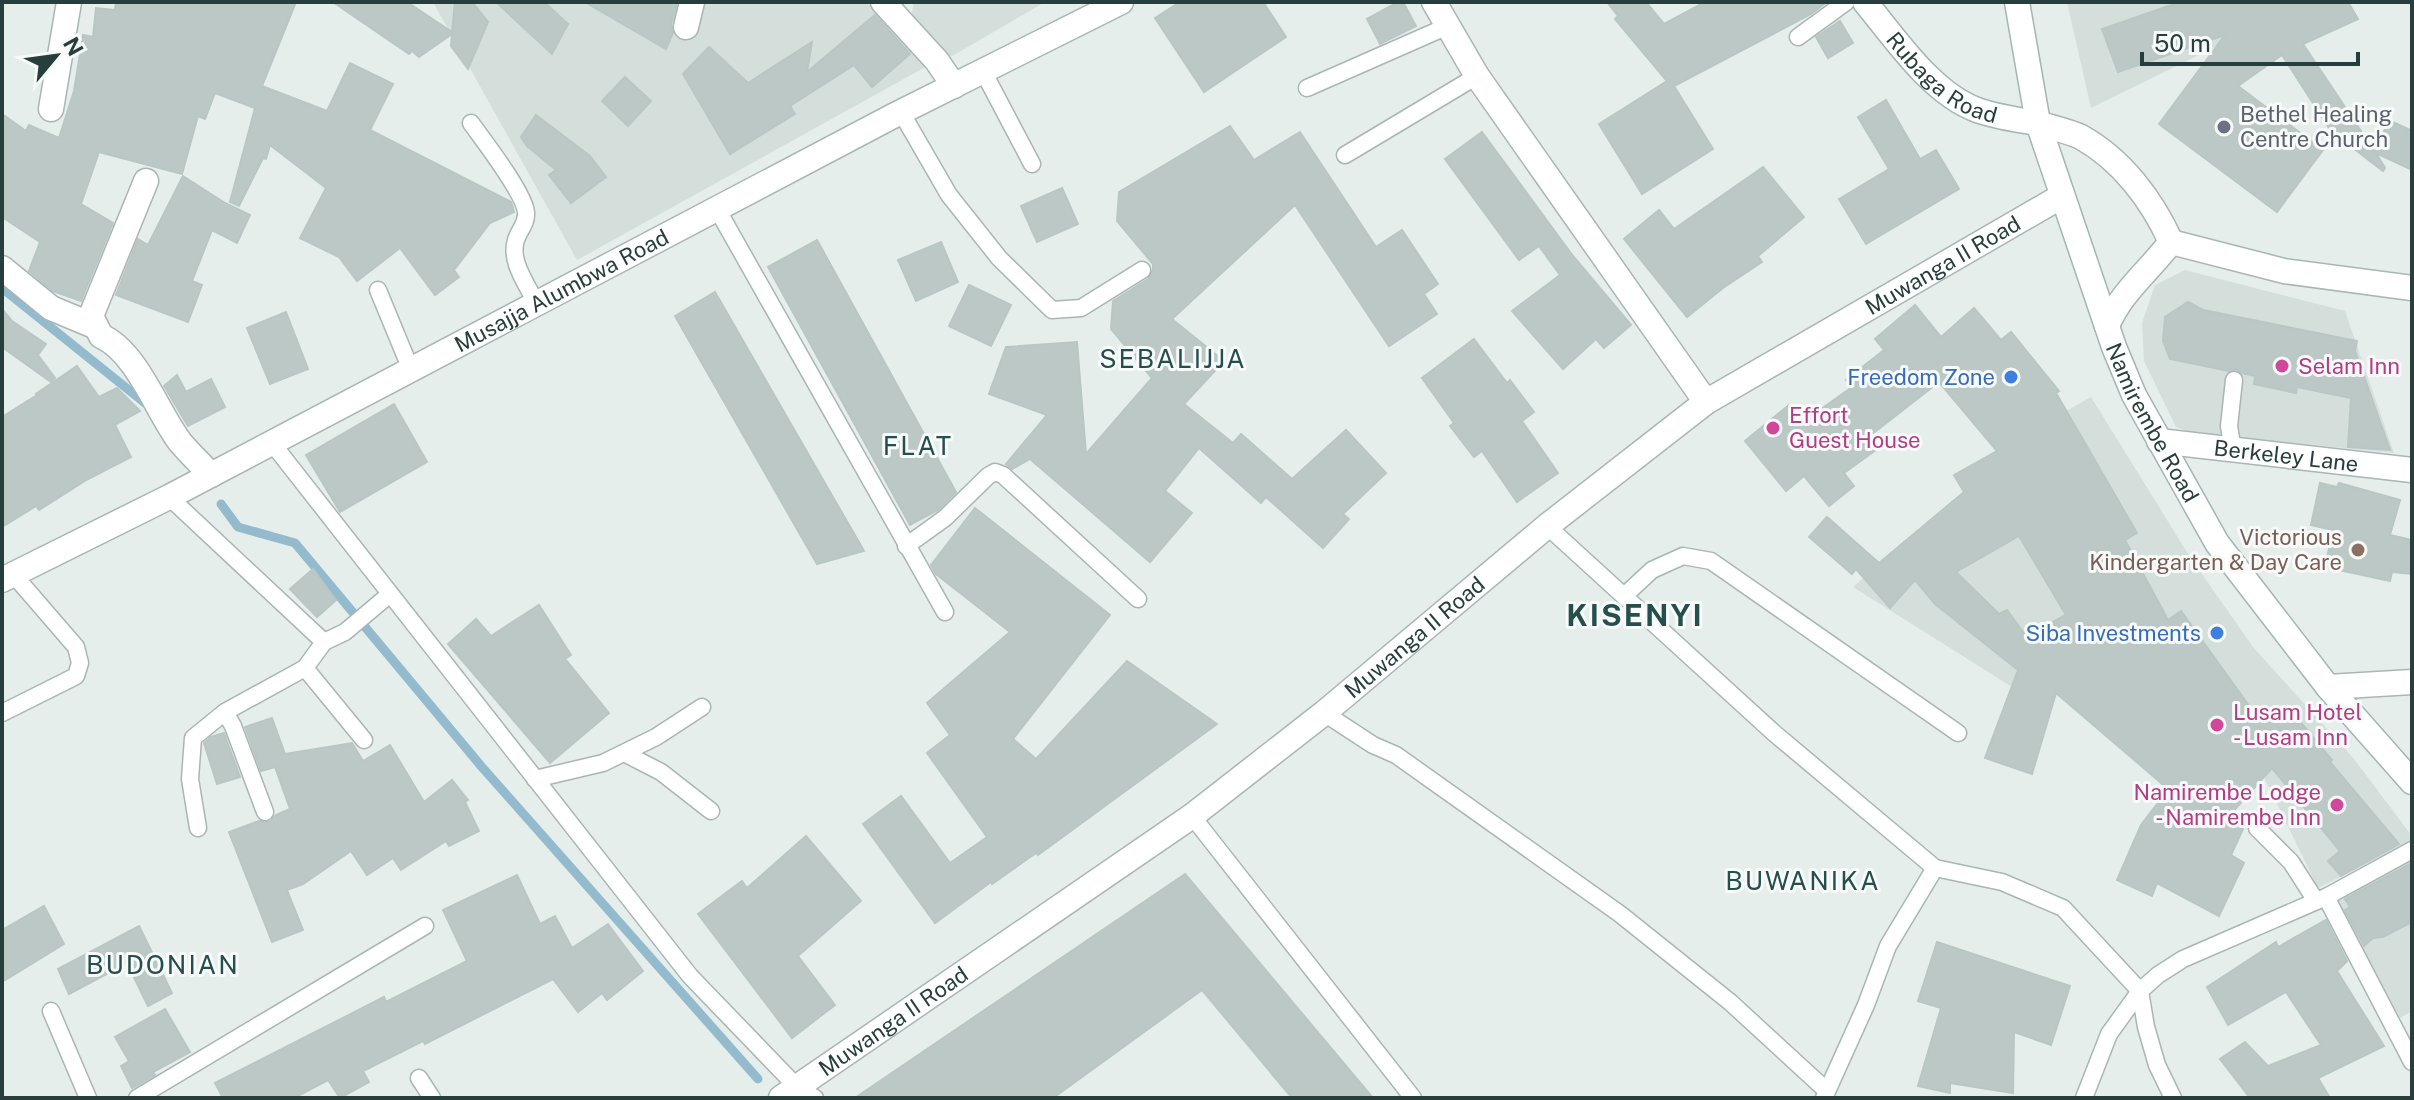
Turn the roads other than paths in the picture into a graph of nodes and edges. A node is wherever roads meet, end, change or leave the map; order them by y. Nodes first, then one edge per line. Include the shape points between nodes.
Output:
1 (69, 2) edge
2 (692, 2) edge
3 (883, 2) edge
4 (1121, 2) edge
5 (1434, 2) edge
6 (1846, 2) edge
7 (1865, 2) edge
8 (2017, 2) edge
9 (1448, 26) junction
10 (686, 27) dead end
11 (1798, 37) dead end
12 (983, 71) junction
13 (1477, 76) junction
14 (954, 86) junction
15 (1307, 88) dead end
16 (51, 109) dead end
17 (901, 112) junction
18 (471, 123) dead end
19 (2038, 123) junction
20 (1345, 155) dead end
21 (1032, 164) dead end
22 (146, 181) dead end
23 (2062, 196) junction
24 (716, 207) junction
25 (2171, 242) junction
26 (2, 268) edge
27 (1142, 270) dead end
28 (2412, 288) edge
29 (378, 290) dead end
30 (536, 303) junction
31 (94, 326) junction
32 (2107, 326) junction
33 (411, 370) junction
34 (2234, 380) dead end
35 (1706, 402) junction
36 (2159, 441) junction
37 (272, 443) junction
38 (2233, 451) junction
39 (2412, 470) edge
40 (211, 475) junction
41 (169, 497) junction
42 (1547, 526) junction
43 (906, 546) junction
44 (8, 577) edge
45 (390, 594) junction
46 (1624, 596) junction
47 (1138, 599) dead end
48 (945, 612) dead end
49 (324, 642) junction
50 (305, 668) junction
51 (2412, 682) edge
52 (2328, 687) junction
53 (702, 707) dead end
54 (225, 712) junction
55 (2, 713) edge
56 (1324, 713) junction
57 (1958, 733) dead end
58 (364, 740) dead end
59 (624, 753) junction
60 (535, 779) junction
61 (2412, 782) edge
62 (711, 811) dead end
63 (265, 812) dead end
64 (1192, 816) junction
65 (198, 828) dead end
66 (2257, 828) dead end
67 (2412, 850) edge
68 (1935, 868) junction
69 (2321, 899) junction
70 (425, 926) dead end
71 (2140, 991) junction
72 (51, 1011) dead end
73 (2412, 1062) edge
74 (419, 1078) dead end
75 (797, 1094) edge
76 (1826, 1095) edge
77 (88, 1098) edge
78 (137, 1098) edge
79 (432, 1098) edge
80 (1413, 1098) edge
81 (2084, 1098) edge
82 (2173, 1098) edge

1 - 16 street
2 - 10 street
3 - 14 street
4 - 12 street, Musajja Alumbwa Road
5 - 9 street
6 - 11 lane
7 - 19 street, Rubaga Road via 1931,80 1951,94 1974,109
8 - 19 street, Namirembe Road
9 - 13 street
9 - 15 lane
12 - 14 street, Musajja Alumbwa Road
12 - 21 lane
13 - 20 lane
13 - 35 street
14 - 17 street, Musajja Alumbwa Road
17 - 24 street, Musajja Alumbwa Road
17 - 27 lane via 949,195 999,258 1052,310 1081,308
18 - 30 lane via 526,210 513,251
19 - 23 street, Namirembe Road
19 - 25 street, Rubaga Road via 2079,136 2108,157 2151,202
22 - 31 street via 91,316
23 - 32 street, Namirembe Road
23 - 35 street, Muwanga II Road
24 - 30 street, Musajja Alumbwa Road
24 - 43 lane
25 - 28 street via 2284,271
25 - 32 street via 2126,291
26 - 31 street via 51,308
29 - 33 lane
30 - 33 street, Musajja Alumbwa Road
31 - 40 street via 115,342 181,442
32 - 36 street, Namirembe Road
33 - 37 street, Musajja Alumbwa Road
34 - 38 lane via 2229,426
35 - 42 street, Muwanga II Road
36 - 38 street, Berkeley Lane
36 - 52 street, Namirembe Road via 2217,543
37 - 40 street, Musajja Alumbwa Road
37 - 45 lane
38 - 39 street, Berkeley Lane
40 - 41 street, Musajja Alumbwa Road
41 - 44 street, Musajja Alumbwa Road
41 - 49 lane
42 - 46 lane
42 - 56 street, Muwanga II Road
43 - 47 lane via 995,472
43 - 48 lane
44 - 55 lane via 76,647 80,663 76,676
45 - 49 lane via 345,632
45 - 60 lane
46 - 57 lane via 1652,570 1683,556 1711,561
46 - 68 lane via 1774,733
49 - 50 lane
50 - 54 lane
50 - 58 lane
51 - 52 street
52 - 61 street, Namirembe Road
53 - 59 lane
54 - 63 lane
54 - 65 lane via 193,738 190,779
56 - 64 street, Muwanga II Road
56 - 76 lane via 1396,755 1620,914 1730,1002
59 - 60 lane
59 - 62 lane via 661,772
60 - 75 lane via 690,976
64 - 75 street, Muwanga II Road
64 - 80 lane
66 - 69 lane
67 - 69 lane
68 - 71 lane via 2002,882 2063,908
68 - 76 lane via 1888,946
69 - 71 lane via 2183,959
69 - 73 lane
70 - 78 lane
71 - 81 lane via 2109,1034
71 - 82 lane via 2157,1065
72 - 77 lane
74 - 79 lane

